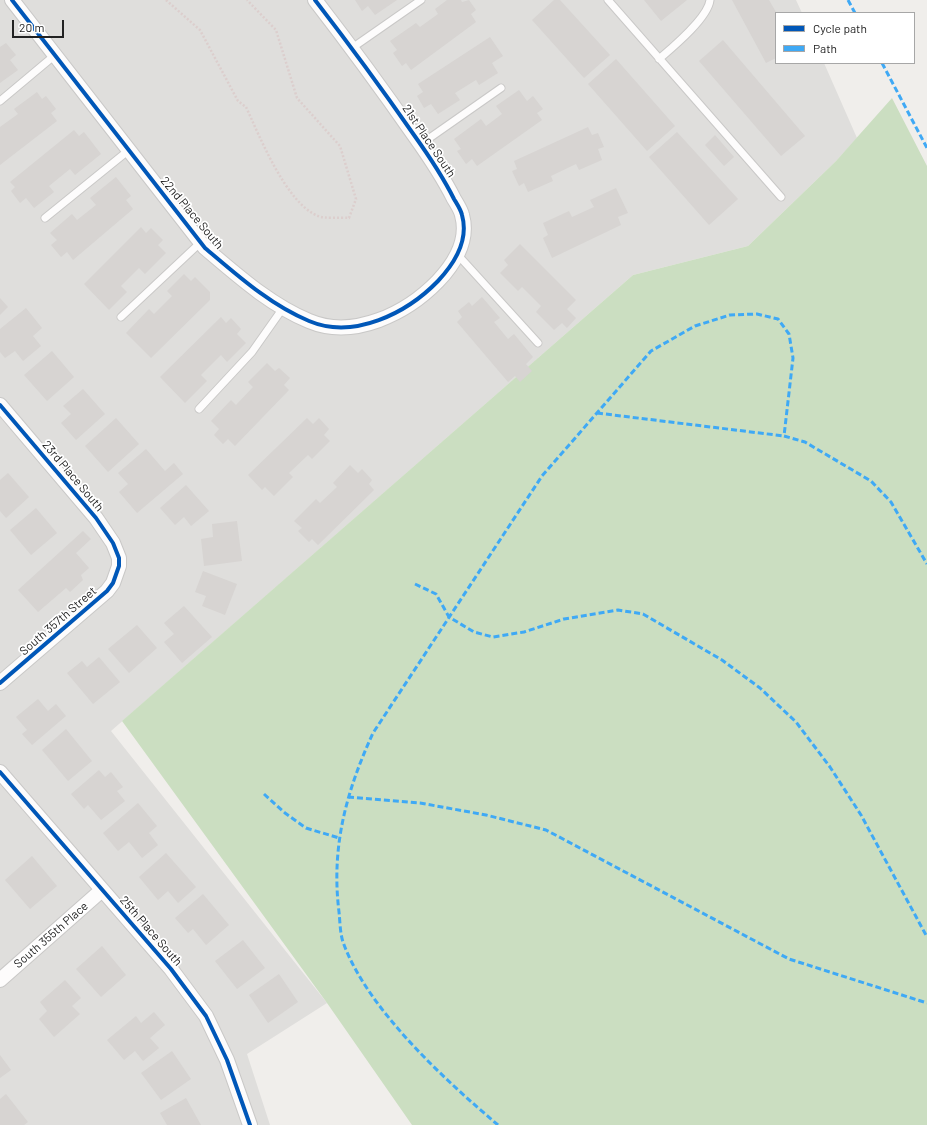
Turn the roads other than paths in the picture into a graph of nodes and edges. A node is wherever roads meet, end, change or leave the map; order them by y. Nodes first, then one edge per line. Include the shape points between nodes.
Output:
1 (12, 0) edge
2 (315, 0) edge
3 (421, 0) edge
4 (608, 0) edge
5 (710, 0) edge
6 (352, 48) junction
7 (55, 55) junction
8 (659, 59) junction
9 (501, 88) dead end
10 (0, 100) edge
11 (421, 144) junction
12 (128, 150) junction
13 (781, 197) dead end
14 (45, 218) dead end
15 (201, 242) junction
16 (457, 254) junction
17 (418, 299) joint
18 (283, 308) junction
19 (121, 317) dead end
20 (538, 343) dead end
21 (0, 405) edge
22 (199, 409) dead end
23 (119, 566) joint
24 (0, 683) edge
25 (0, 772) edge
26 (102, 890) junction
27 (0, 980) edge
28 (250, 1125) edge

1 - 7 street, 22nd Place South
2 - 6 street, 21st Place South
3 - 6 lane
4 - 8 lane
5 - 8 lane via 684,38
6 - 11 street, 21st Place South
7 - 10 lane
7 - 12 street, 22nd Place South
8 - 13 lane
9 - 11 lane
11 - 16 street, 21st Place South via 441,172 462,215 464,229
12 - 14 lane
12 - 15 street, 22nd Place South
15 - 18 street, 22nd Place South via 235,274
15 - 19 lane
16 - 17 street, 21st Place South via 448,270
16 - 20 lane
17 - 18 street, 22nd Place South via 392,316 351,326 332,327 310,322
18 - 22 lane via 252,352
21 - 23 street, 23rd Place South via 108,534 117,552
23 - 24 street, South 357th Street via 113,583 100,598
25 - 26 street, 25th Place South
26 - 27 street, South 355th Place
26 - 28 street, 25th Place South via 171,968 206,1016 227,1060

